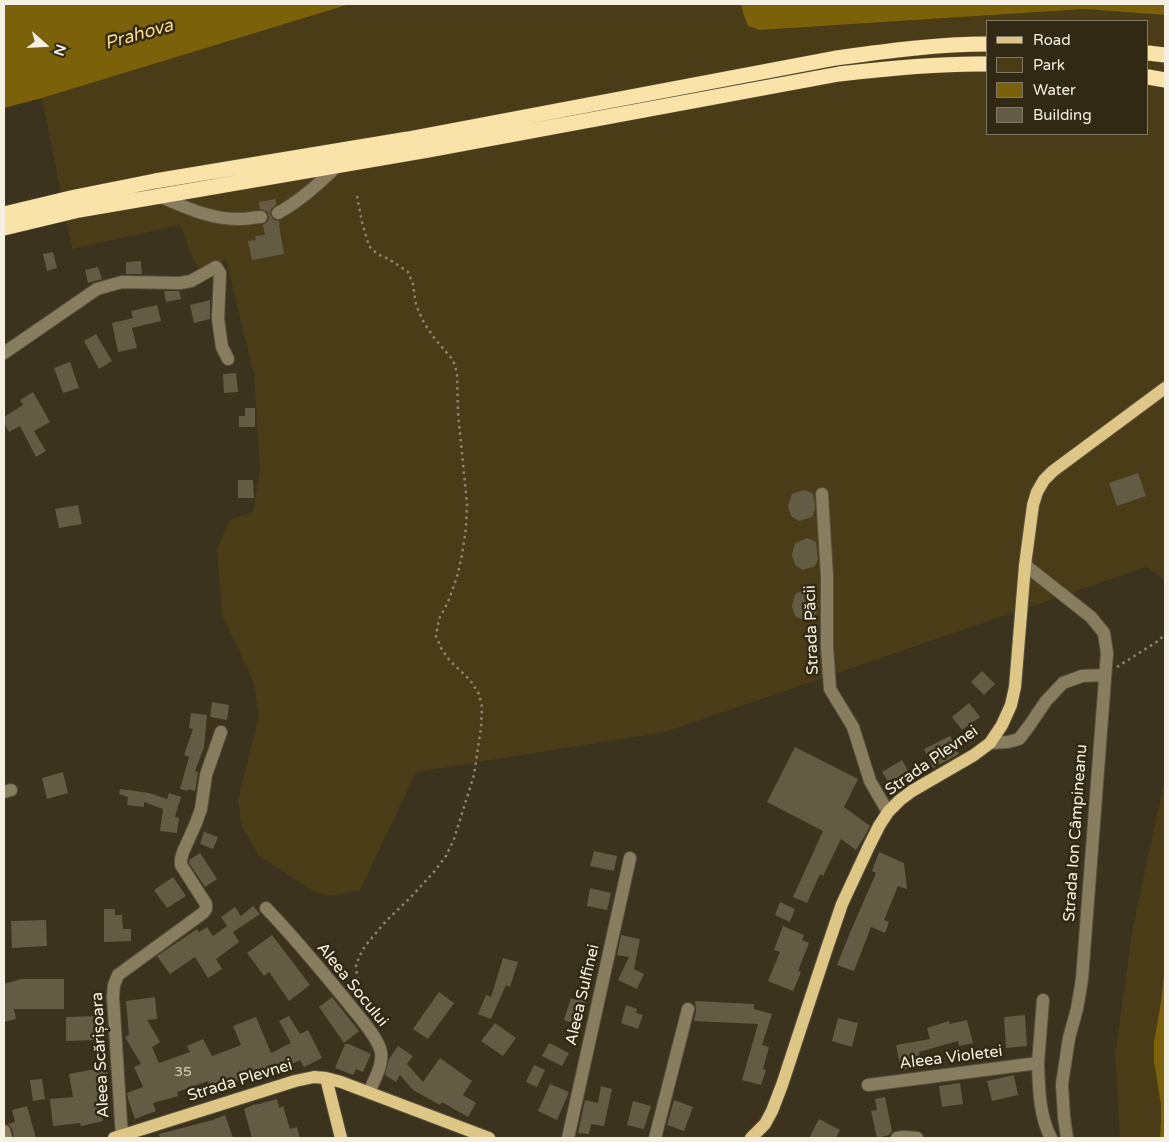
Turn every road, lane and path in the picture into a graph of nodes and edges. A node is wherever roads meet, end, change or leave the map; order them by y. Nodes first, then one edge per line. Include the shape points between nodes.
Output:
1 (986, 44) edge
2 (1149, 53) edge
3 (1165, 55) edge
4 (986, 64) edge
5 (1149, 77) edge
6 (1165, 80) edge
7 (337, 166) junction
8 (161, 196) junction
9 (357, 196) dead end
10 (278, 213) dead end
11 (4, 214) edge
12 (262, 217) dead end
13 (4, 228) edge
14 (4, 353) edge
15 (228, 358) dead end
16 (1165, 388) edge
17 (822, 494) dead end
18 (1026, 565) junction
19 (1165, 634) edge
20 (1105, 675) junction
21 (221, 732) dead end
22 (990, 743) junction
23 (888, 812) junction
24 (630, 858) dead end
25 (266, 908) dead end
26 (1043, 1000) dead end
27 (366, 1005) dead end
28 (688, 1009) dead end
29 (1038, 1063) junction
30 (326, 1078) junction
31 (868, 1085) dead end
32 (369, 1092) junction
33 (4, 1131) edge
34 (119, 1137) edge
35 (6, 1138) edge
36 (341, 1138) edge
37 (489, 1138) edge
38 (568, 1138) edge
39 (655, 1138) edge
40 (751, 1138) edge
41 (897, 1138) edge
42 (917, 1138) edge
43 (1051, 1138) edge
44 (1067, 1138) edge

1 - 11 highway via 886,51 828,60 408,139 155,181
2 - 3 highway
4 - 7 highway via 901,67 839,74
5 - 6 highway
7 - 8 highway
7 - 10 street via 293,205
8 - 12 street via 193,211 219,218
8 - 13 highway via 79,210
9 - 27 path via 369,246 408,272 424,323 453,360 457,374 466,528 457,578 439,619 436,636 450,661 470,680 479,694 482,707 474,775 446,856 434,874 386,921 359,957 357,976
14 - 15 street via 97,289 122,282 180,283 216,268 220,273 218,319 222,348
16 - 18 main road, Strada Plevnei via 1044,480 1033,505
17 - 23 street, Strada Păcii via 830,690 853,727 870,780
18 - 20 street, Strada Ion Câmpineanu via 1091,617 1104,633
18 - 22 main road, Strada Plevnei via 1015,687 1011,705
19 - 20 path
20 - 22 street via 1082,676 1063,683 1019,739
20 - 44 street, Strada Ion Câmpineanu via 1082,979 1062,1084
21 - 34 street, Aleea Scărișoara via 206,775 201,809 180,858 206,909 118,975 114,985
22 - 23 main road, Strada Plevnei via 912,791
23 - 40 main road, Strada Plevnei via 868,846 842,904 772,1111
24 - 38 street, Aleea Sulfinei
25 - 32 street, Aleea Socului via 367,1026 380,1046 380,1067
26 - 29 street
28 - 39 street
29 - 31 street, Aleea Violetei
29 - 43 street via 1040,1105
30 - 32 main road, Strada Plevnei
30 - 34 main road, Strada Plevnei via 295,1080
30 - 36 main road
32 - 37 main road, Strada Plevnei
33 - 35 street
41 - 42 street

